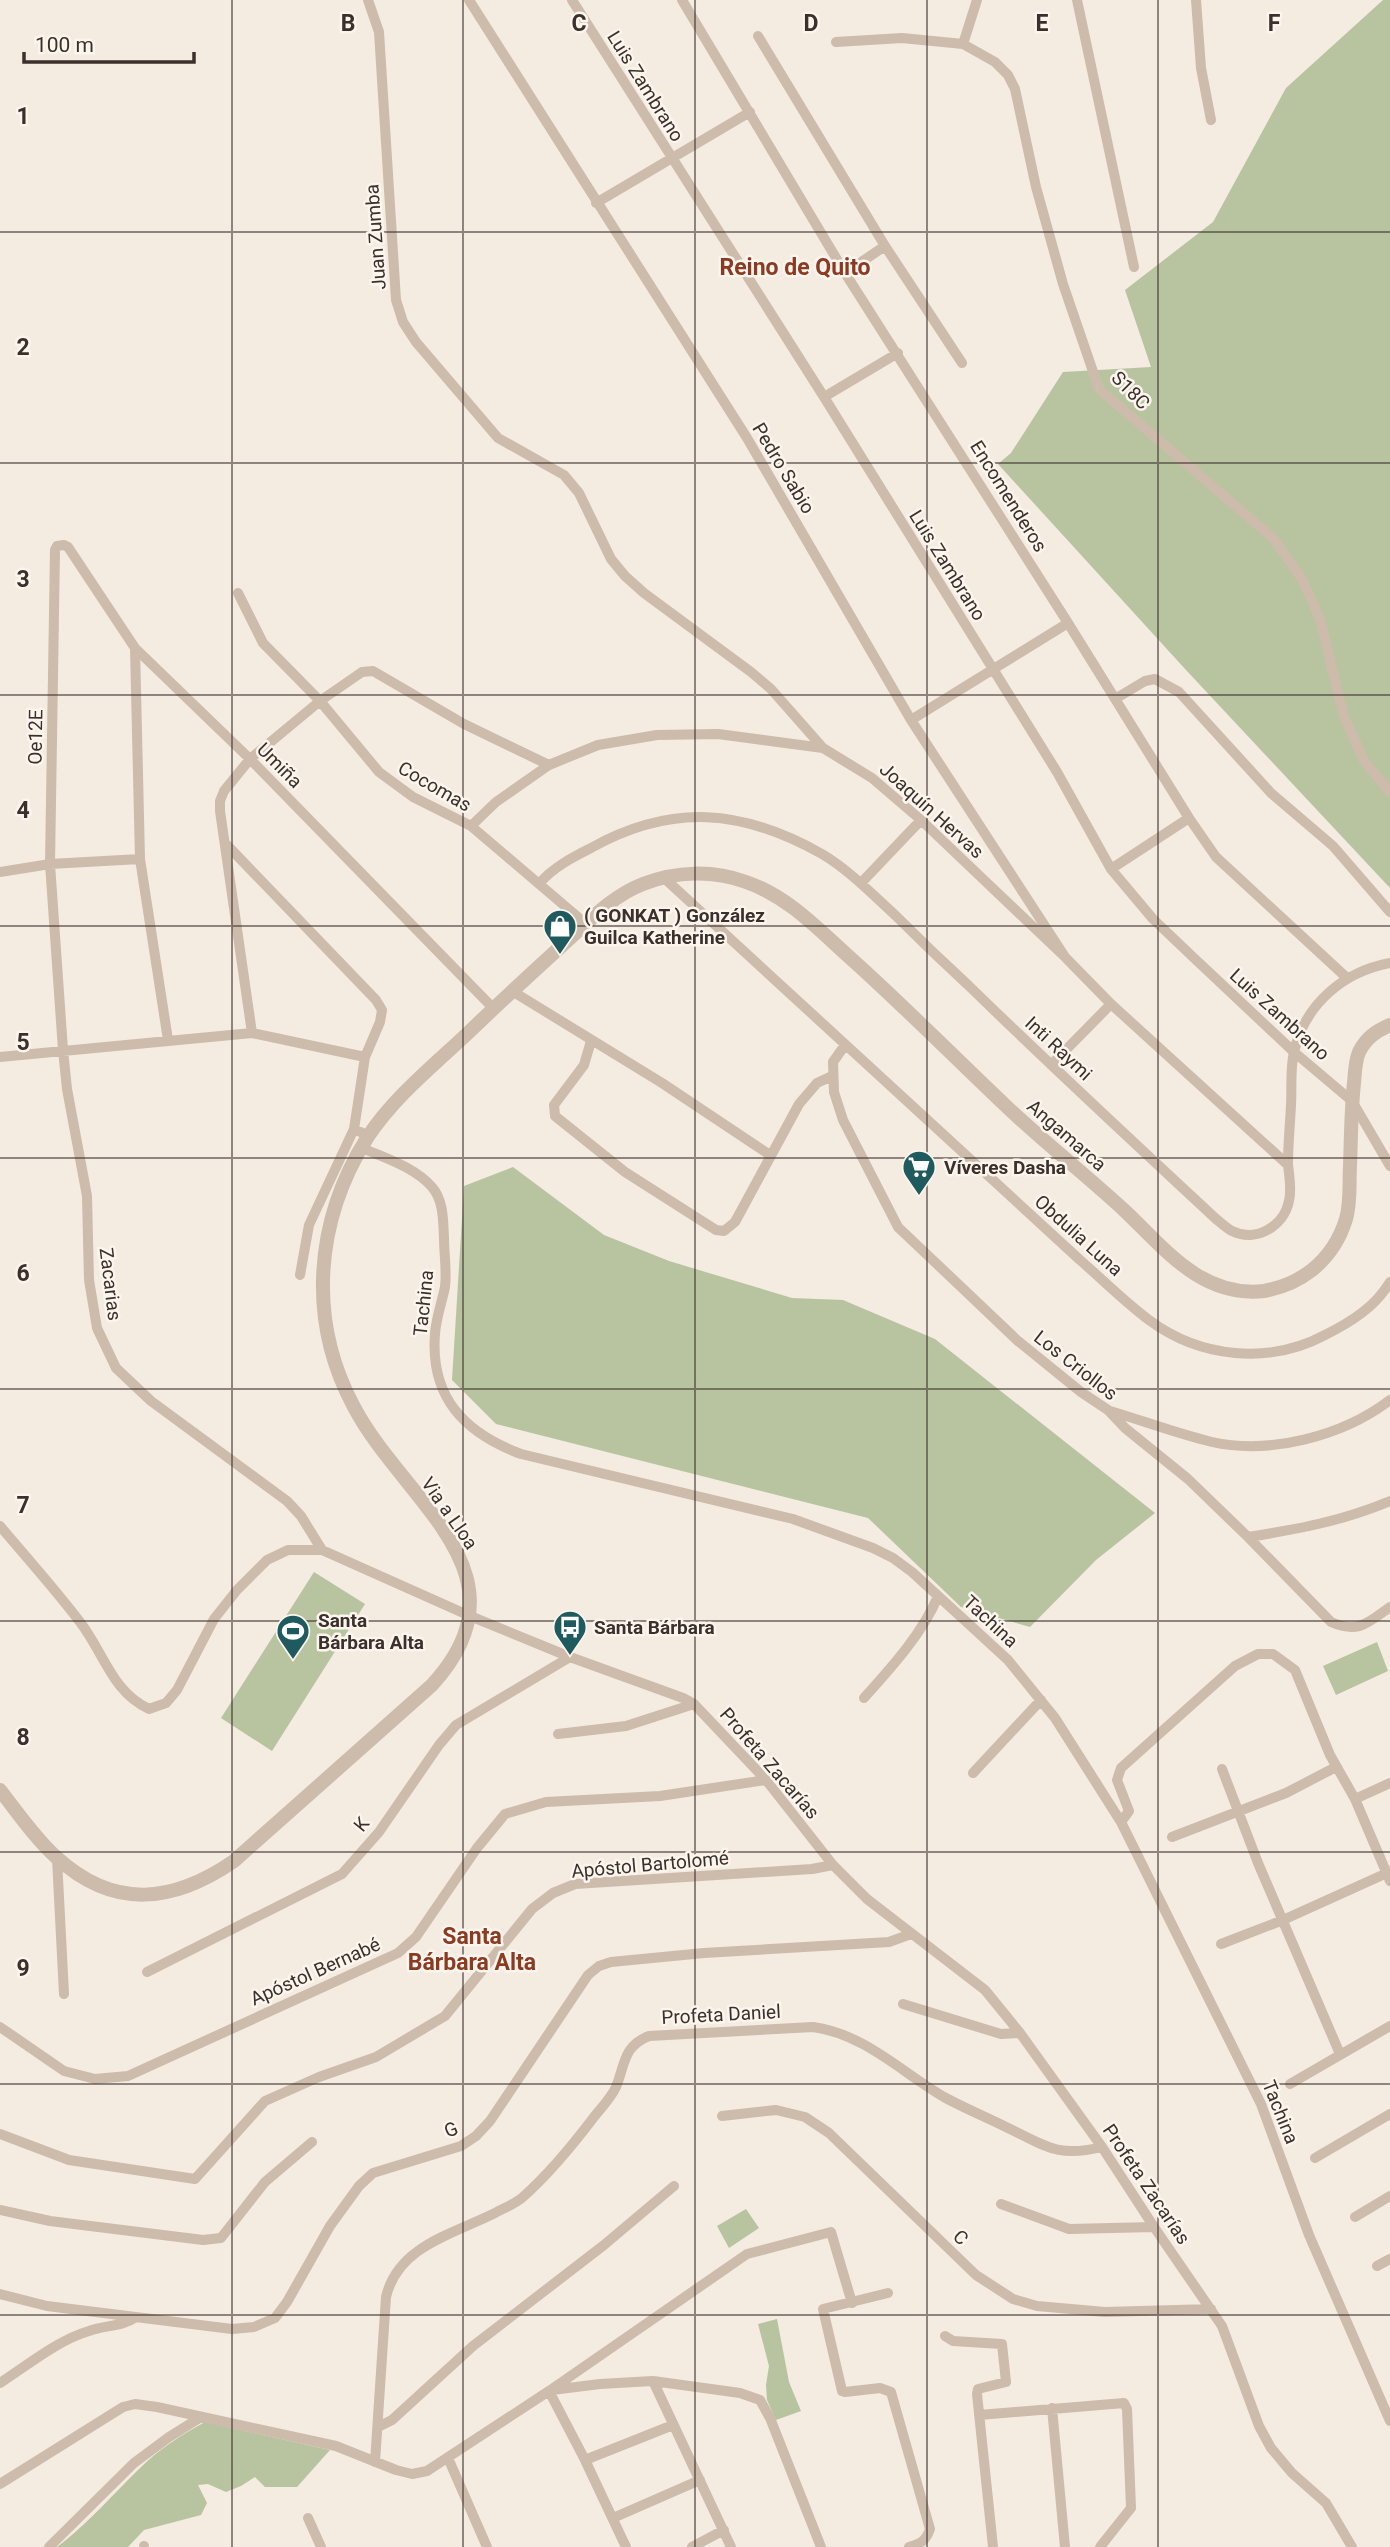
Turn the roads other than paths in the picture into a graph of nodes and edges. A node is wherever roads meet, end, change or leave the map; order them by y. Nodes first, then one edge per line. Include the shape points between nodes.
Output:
1 (368, 0) edge
2 (469, 0) edge
3 (572, 0) edge
4 (682, 0) edge
5 (977, 0) edge
6 (1077, 0) edge
7 (1196, 0) edge
8 (758, 36) dead end
9 (836, 42) dead end
10 (963, 44) junction
11 (750, 112) junction
12 (1211, 120) dead end
13 (670, 158) junction
14 (596, 203) junction
15 (885, 246) junction
16 (1134, 267) dead end
17 (845, 273) junction
18 (898, 353) junction
19 (962, 363) dead end
20 (824, 397) junction
21 (55, 550) joint
22 (238, 593) dead end
23 (1068, 623) junction
24 (135, 648) junction
25 (993, 671) junction
26 (1115, 699) junction
27 (320, 701) junction
28 (911, 720) junction
29 (823, 748) junction
30 (250, 759) junction
31 (549, 765) junction
32 (1390, 792) edge
33 (1189, 818) junction
34 (920, 820) junction
35 (471, 826) junction
36 (225, 843) junction
37 (140, 859) junction
38 (50, 864) junction
39 (1111, 869) junction
40 (0, 872) edge
41 (663, 877) junction
42 (861, 883) junction
43 (539, 884) junction
44 (1390, 912) edge
45 (586, 924) junction
46 (1065, 957) junction
47 (1390, 963) edge
48 (1347, 978) junction
49 (512, 991) junction
50 (1111, 1004) junction
51 (494, 1009) junction
52 (1390, 1025) edge
53 (251, 1033) junction
54 (168, 1040) junction
55 (591, 1041) junction
56 (845, 1045) junction
57 (63, 1050) junction
58 (1294, 1052) junction
59 (0, 1057) edge
60 (365, 1057) junction
61 (1051, 1065) junction
62 (832, 1076) junction
63 (1352, 1101) junction
64 (354, 1129) junction
65 (365, 1142) junction
66 (770, 1155) junction
67 (1288, 1165) junction
68 (1390, 1166) edge
69 (300, 1275) dead end
70 (1390, 1282) edge
71 (1390, 1400) edge
72 (1108, 1410) junction
73 (1390, 1501) edge
74 (0, 1527) edge
75 (1248, 1537) junction
76 (322, 1550) junction
77 (938, 1596) junction
78 (1390, 1607) edge
79 (470, 1616) junction
80 (570, 1657) junction
81 (863, 1698) dead end
82 (1041, 1700) junction
83 (694, 1704) junction
84 (558, 1734) dead end
85 (1336, 1767) junction
86 (1222, 1769) dead end
87 (973, 1773) dead end
88 (766, 1780) junction
89 (1390, 1783) edge
90 (0, 1790) edge
91 (1355, 1799) junction
92 (1237, 1810) junction
93 (1121, 1822) junction
94 (1172, 1837) dead end
95 (57, 1859) junction
96 (833, 1865) junction
97 (1388, 1877) edge
98 (1283, 1920) junction
99 (911, 1934) junction
100 (1221, 1944) dead end
101 (146, 1972) dead end
102 (64, 1994) dead end
103 (903, 2004) dead end
104 (1390, 2026) edge
105 (0, 2027) edge
106 (1020, 2034) junction
107 (1340, 2054) junction
108 (1290, 2084) dead end
109 (1390, 2114) edge
110 (722, 2116) dead end
111 (0, 2134) edge
112 (312, 2141) dead end
113 (1102, 2147) junction
114 (1315, 2158) dead end
115 (674, 2186) dead end
116 (1390, 2196) edge
117 (1001, 2204) dead end
118 (0, 2210) edge
119 (1355, 2217) dead end
120 (1154, 2227) junction
121 (1390, 2259) edge
122 (1377, 2266) dead end
123 (888, 2293) dead end
124 (0, 2294) edge
125 (852, 2303) junction
126 (1211, 2309) junction
127 (136, 2317) junction
128 (945, 2336) dead end
129 (653, 2381) junction
130 (0, 2383) edge
131 (549, 2391) junction
132 (1052, 2408) junction
133 (979, 2415) junction
134 (201, 2417) junction
135 (1390, 2421) edge
136 (674, 2425) junction
137 (378, 2427) junction
138 (448, 2458) junction
139 (585, 2460) junction
140 (375, 2462) junction
141 (700, 2480) junction
142 (0, 2484) edge
143 (308, 2518) dead end
144 (613, 2518) junction
145 (724, 2530) junction
146 (49, 2547) edge
147 (321, 2547) edge
148 (487, 2547) edge
149 (626, 2547) edge
150 (692, 2547) edge
151 (731, 2547) edge
152 (821, 2547) edge
153 (909, 2547) edge
154 (993, 2547) edge
155 (1065, 2547) edge
156 (1100, 2547) edge
157 (1352, 2547) edge

1 - 29 street, Juan Zumba via 379,32 396,300 403,322 498,438 564,475 625,576 771,689
2 - 14 street, Pedro Sabio
3 - 13 street, Luis Zambrano
4 - 11 street, Encomenderos
5 - 10 street
6 - 16 street
7 - 12 street via 1200,68
8 - 15 street
9 - 10 street, S18C via 902,38
10 - 32 street, S18C via 995,62 1015,89 1063,284 1099,389 1273,538 1301,579 1320,619 1343,714 1364,761
11 - 13 street
11 - 17 street, Encomenderos
13 - 14 street
13 - 20 street, Luis Zambrano
14 - 28 street, Pedro Sabio via 747,438
15 - 17 street
15 - 19 street
17 - 18 street, Encomenderos
18 - 20 street
18 - 23 street, Encomenderos
20 - 25 street, Luis Zambrano
21 - 24 street, Umiña via 60,545 68,547
21 - 38 street, Oe12E
22 - 27 street, Cocomas via 263,643
23 - 25 street
23 - 26 street, Encomenderos
24 - 30 street, Umiña
24 - 37 street
25 - 28 street
25 - 39 street, Luis Zambrano
26 - 33 street, Encomenderos
26 - 44 street via 1155,679 1179,692 1271,793 1333,846
27 - 30 street
27 - 31 street via 362,672 373,671 464,724
27 - 35 street, Cocomas via 394,785
28 - 46 street, Pedro Sabio
29 - 31 street, Joaquín Hervas via 718,734 657,735 598,745
29 - 34 street, Joaquín Hervas via 872,778
30 - 36 street via 220,801
30 - 51 street, Umiña
31 - 35 street, Joaquín Hervas via 496,802
33 - 39 street
33 - 48 street, Encomenderos via 1216,857
34 - 42 street
34 - 46 street, Joaquín Hervas
35 - 43 street, Cocomas
36 - 53 street
36 - 60 street via 376,1000 382,1010 380,1021
37 - 38 street
37 - 54 street
38 - 40 street
38 - 57 street, Oe12E
39 - 58 street, Luis Zambrano via 1153,919
41 - 45 street, Angamarca via 629,891
41 - 56 street, Obdulia Luna
41 - 63 street, Angamarca via 724,876 790,904 1188,1270 1219,1287 1265,1291 1286,1285 1320,1264 1331,1250 1349,1206
42 - 43 street, Inti Raymi via 822,855 757,824 708,816 665,819 631,828 571,858
42 - 61 street, Inti Raymi
43 - 45 street, Cocomas
45 - 49 street, Via a Lloa
46 - 50 street, Joaquín Hervas
47 - 48 street, Inti Raymi
48 - 58 street, Inti Raymi via 1317,1005
49 - 51 street, Via a Lloa
49 - 55 street
50 - 61 street
50 - 67 street, Joaquín Hervas
51 - 65 street, Via a Lloa via 407,1088
52 - 63 street, Angamarca via 1371,1035 1361,1048
53 - 54 street
53 - 60 street
54 - 57 street
55 - 66 street
55 - 66 street via 584,1066 554,1105 555,1116 625,1172 709,1228 724,1231 735,1222
56 - 62 street via 833,1062
56 - 70 street, Obdulia Luna via 1130,1304 1185,1341 1215,1351 1255,1355 1293,1350 1351,1322 1380,1299
57 - 59 street
57 - 76 street, Zacarias via 86,1196 89,1280 97,1328 116,1368 151,1401 287,1501
58 - 63 street, Luis Zambrano
58 - 67 street, Inti Raymi
60 - 64 street
61 - 67 street, Inti Raymi via 1232,1231 1250,1235 1280,1221 1289,1202
62 - 66 street via 808,1092
62 - 72 street, Los Criollos via 844,1120 898,1227 1018,1341
63 - 68 street
64 - 65 street, Tachina
64 - 69 street via 309,1225
65 - 77 street, Tachina via 415,1171 434,1189 443,1211 445,1284 435,1334 438,1381 454,1408 475,1430 521,1454 793,1519 894,1558
65 - 79 street, Via a Lloa via 340,1189 329,1225 324,1301 327,1337 356,1411 457,1551 471,1589
71 - 72 street via 1344,1426 1276,1444 1213,1442
72 - 75 street, Los Criollos
73 - 75 street via 1320,1525
74 - 76 street, Profeta Zacarías via 82,1624 123,1692 149,1709 166,1703 177,1690 214,1619 267,1560 288,1550
75 - 78 street, Los Criollos via 1331,1622 1355,1628
76 - 79 street, Profeta Zacarías
77 - 81 street via 912,1639
77 - 82 street, Tachina via 1008,1660
79 - 80 street, Profeta Zacarías
79 - 95 street, Via a Lloa via 458,1651 432,1685 234,1861 209,1878 182,1890 128,1894 88,1880
80 - 83 street, Profeta Zacarías
80 - 101 street, K via 456,1725 379,1832 342,1874
82 - 87 street
82 - 93 street, Tachina
83 - 84 street via 626,1726
83 - 88 street, Profeta Zacarías
85 - 91 street
85 - 92 street via 1286,1793
85 - 93 street via 1295,1670 1273,1654 1258,1654 1235,1666 1121,1768 1117,1780 1129,1811
86 - 92 street
88 - 96 street, Profeta Zacarías
88 - 105 street, Apóstol Bernabé via 660,1796 546,1802 506,1814 416,1937 398,1953 128,2076 95,2079 64,2071
89 - 91 street
90 - 95 street, Via a Lloa
91 - 97 street
92 - 94 street
92 - 98 street
93 - 135 street, Tachina via 1261,2104 1310,2235
95 - 102 street
96 - 99 street, Profeta Zacarías
96 - 111 street, Apóstol Bartolomé via 575,1884 553,1894 532,1909 445,2016 376,2057 265,2101 195,2179 69,2160
97 - 98 street
98 - 100 street
98 - 107 street
99 - 106 street, Profeta Zacarías via 985,1990
99 - 127 street, G via 890,1942 704,1953 599,1966 588,1975 476,2136 461,2146 373,2173 359,2186 275,2318 254,2327 232,2329
103 - 106 street via 1001,2034
104 - 107 street
106 - 113 street, Profeta Zacarías
107 - 108 street
109 - 114 street
110 - 126 street, C via 776,2110 805,2117 829,2133 976,2275 1013,2299 1037,2306 1105,2312
112 - 118 street via 265,2182 221,2238 203,2240
113 - 120 street, Profeta Zacarías
113 - 137 street, Profeta Daniel via 1081,2152 1055,2150 944,2097 836,2030 813,2026 649,2036 637,2041 620,2068 614,2091 560,2161 520,2200 438,2239 399,2267 386,2297
115 - 137 street
116 - 119 street
117 - 120 street via 1069,2229
120 - 126 street, Profeta Zacarías
121 - 122 street
123 - 125 street
124 - 127 street, G via 47,2306
125 - 131 street via 831,2232 747,2254
125 - 153 street via 823,2309 840,2388 845,2392 880,2388 891,2392 930,2529 920,2544
126 - 157 street, Profeta Zacarías via 1223,2326 1271,2448 1326,2503
127 - 130 street via 60,2345
128 - 133 street via 953,2341 1002,2344 1007,2379 978,2389
129 - 131 street
129 - 136 street
129 - 152 street via 760,2400
131 - 138 street
131 - 139 street
132 - 133 street
132 - 155 street
132 - 156 street via 1124,2403 1127,2409 1132,2500 1126,2516
133 - 154 street
134 - 140 street via 336,2446
134 - 142 street via 147,2405 123,2407
134 - 146 street via 134,2463
136 - 139 street
136 - 141 street
137 - 140 street, Profeta Daniel
138 - 140 street via 412,2474
138 - 148 street
139 - 144 street
141 - 144 street
141 - 145 street
143 - 147 street
144 - 149 street
145 - 150 street
145 - 151 street

